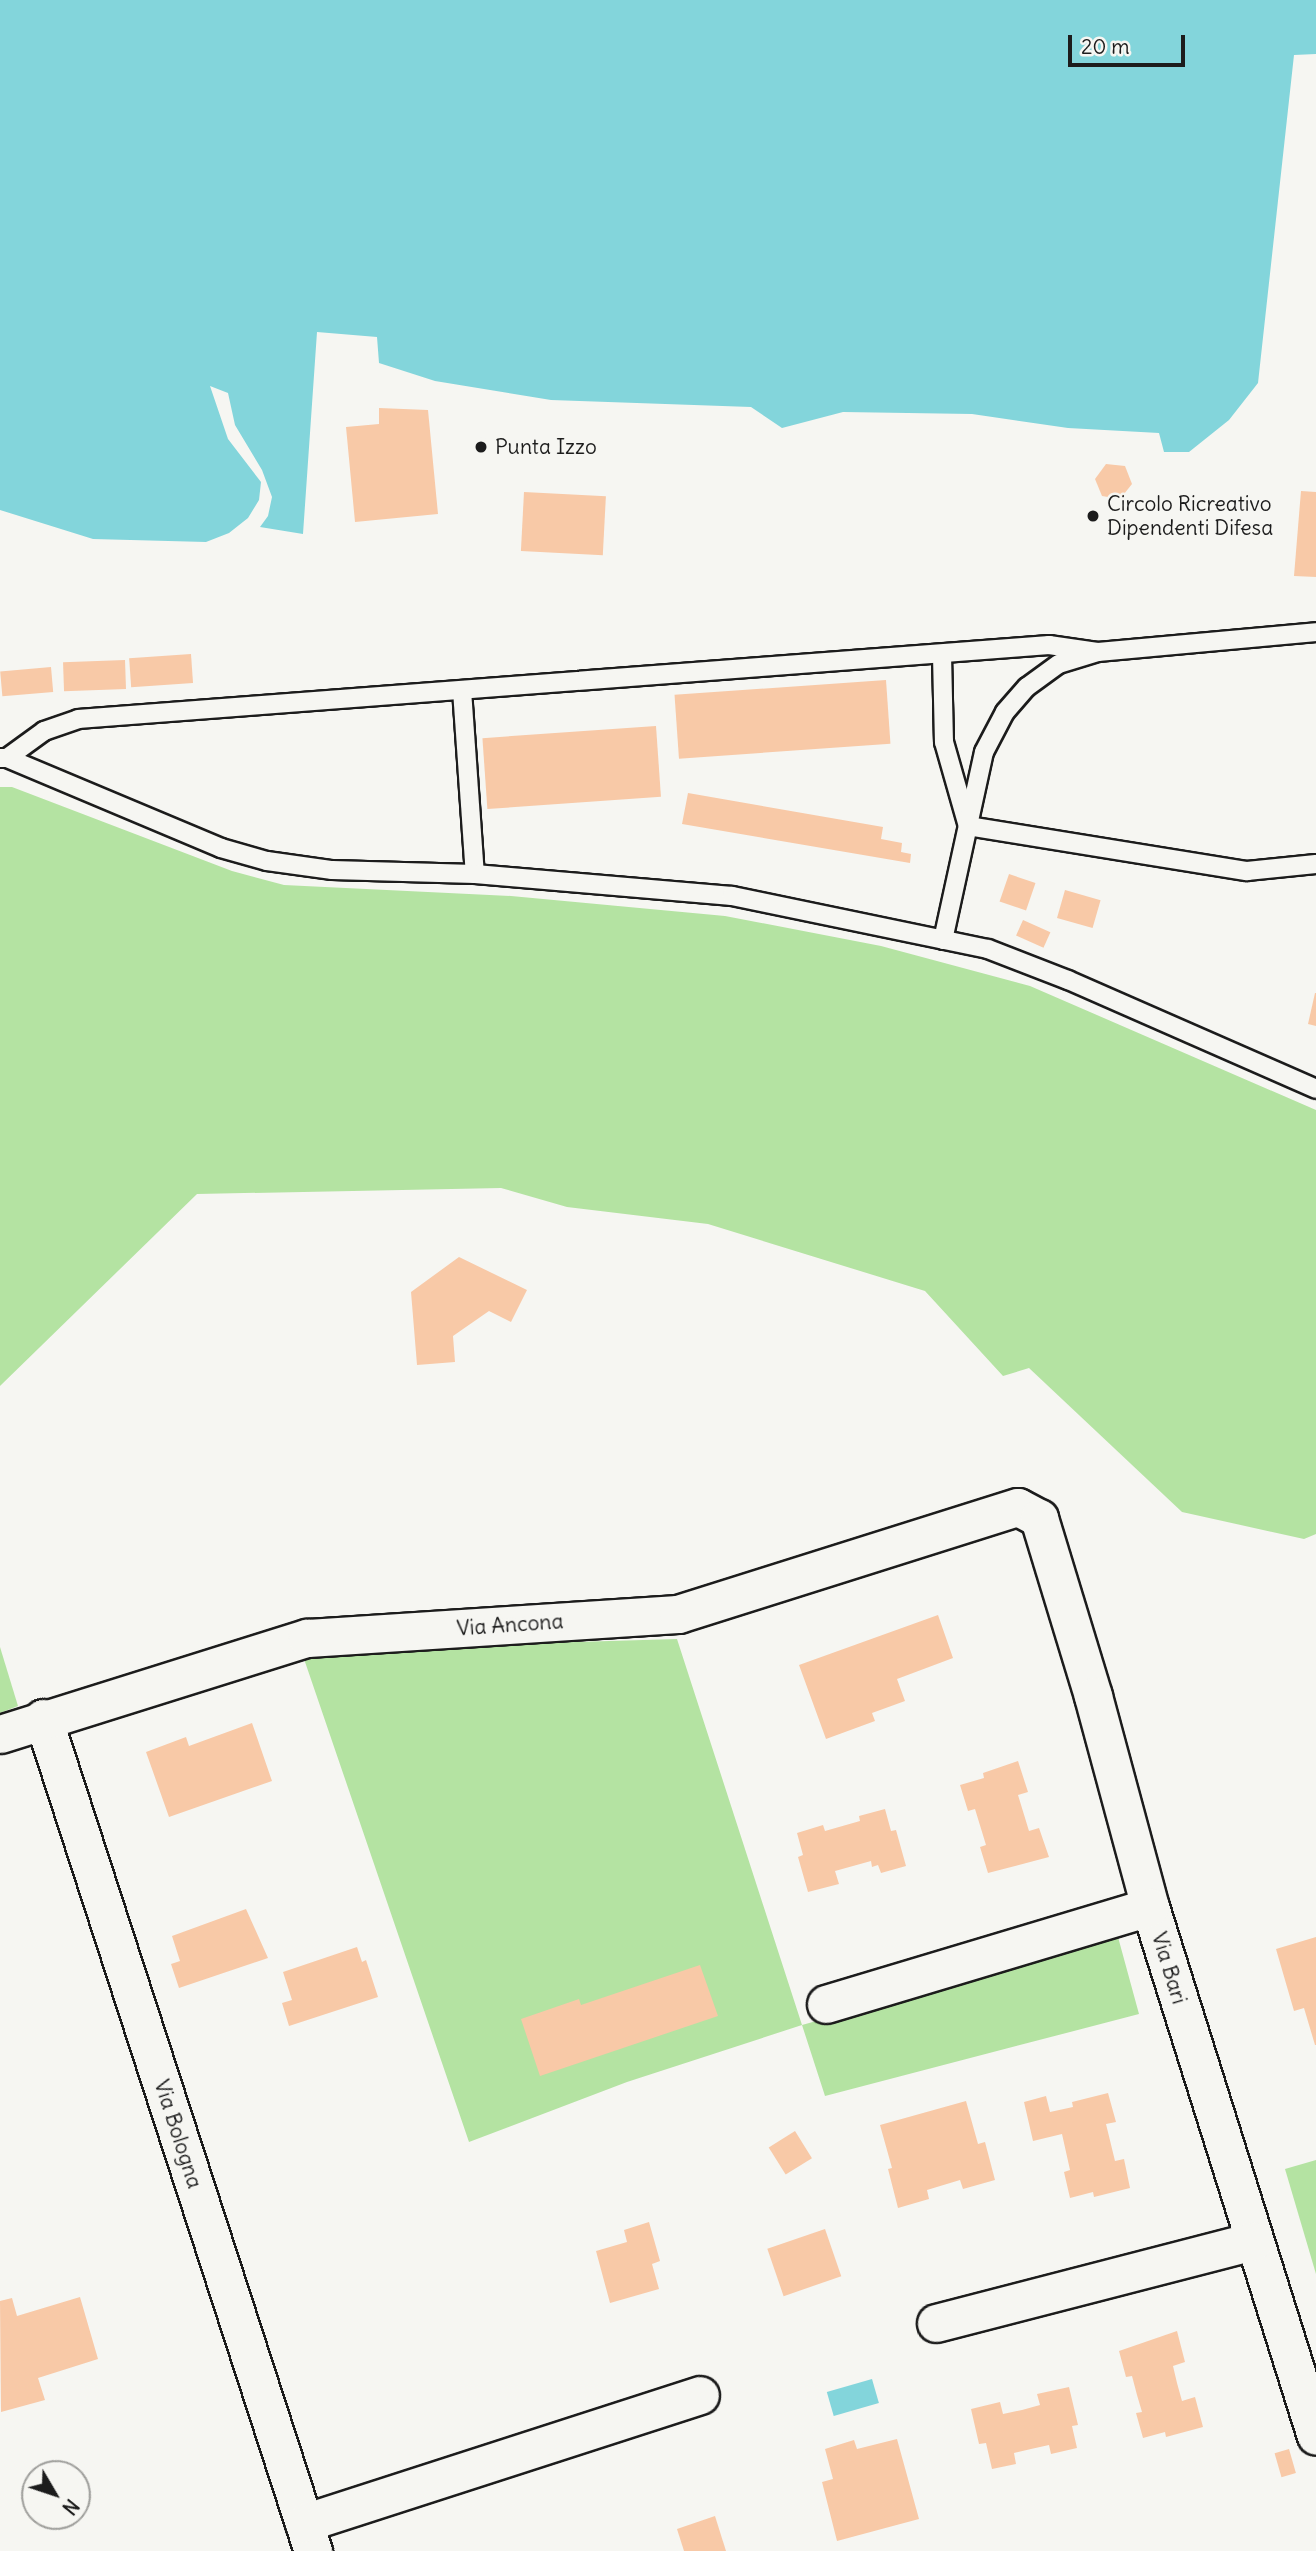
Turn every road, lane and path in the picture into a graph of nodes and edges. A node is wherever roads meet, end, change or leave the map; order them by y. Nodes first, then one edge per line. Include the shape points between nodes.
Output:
1 (1316, 632) edge
2 (1098, 652) junction
3 (942, 654) junction
4 (462, 690) junction
5 (3, 758) edge
6 (968, 826) junction
7 (1316, 864) edge
8 (475, 874) junction
9 (943, 940) junction
10 (1316, 1089) edge
11 (1017, 1507) joint
12 (43, 1718) junction
13 (0, 1734) edge
14 (1150, 1907) junction
15 (826, 2004) dead end
16 (1254, 2241) junction
17 (936, 2323) dead end
18 (700, 2395) dead end
19 (1316, 2437) edge
20 (308, 2537) edge

1 - 2 lane
2 - 3 lane via 1049,645
2 - 6 lane via 1059,664 1027,687 1005,712 984,752
3 - 4 lane
3 - 6 lane via 944,742
4 - 5 lane via 78,719 44,731
4 - 8 lane
5 - 8 lane via 221,848 267,861 332,870
6 - 7 lane via 1247,871
6 - 9 lane
8 - 9 lane via 732,896
9 - 10 lane via 988,949 1068,980
11 - 12 street, Via Ancona via 678,1614 307,1638
11 - 14 street, Via Bari via 1039,1518
12 - 13 street, Via Ancona
12 - 20 street, Via Bologna
14 - 15 street
14 - 16 street, Via Bari
16 - 17 street
16 - 19 street, Via Bari
18 - 20 street

